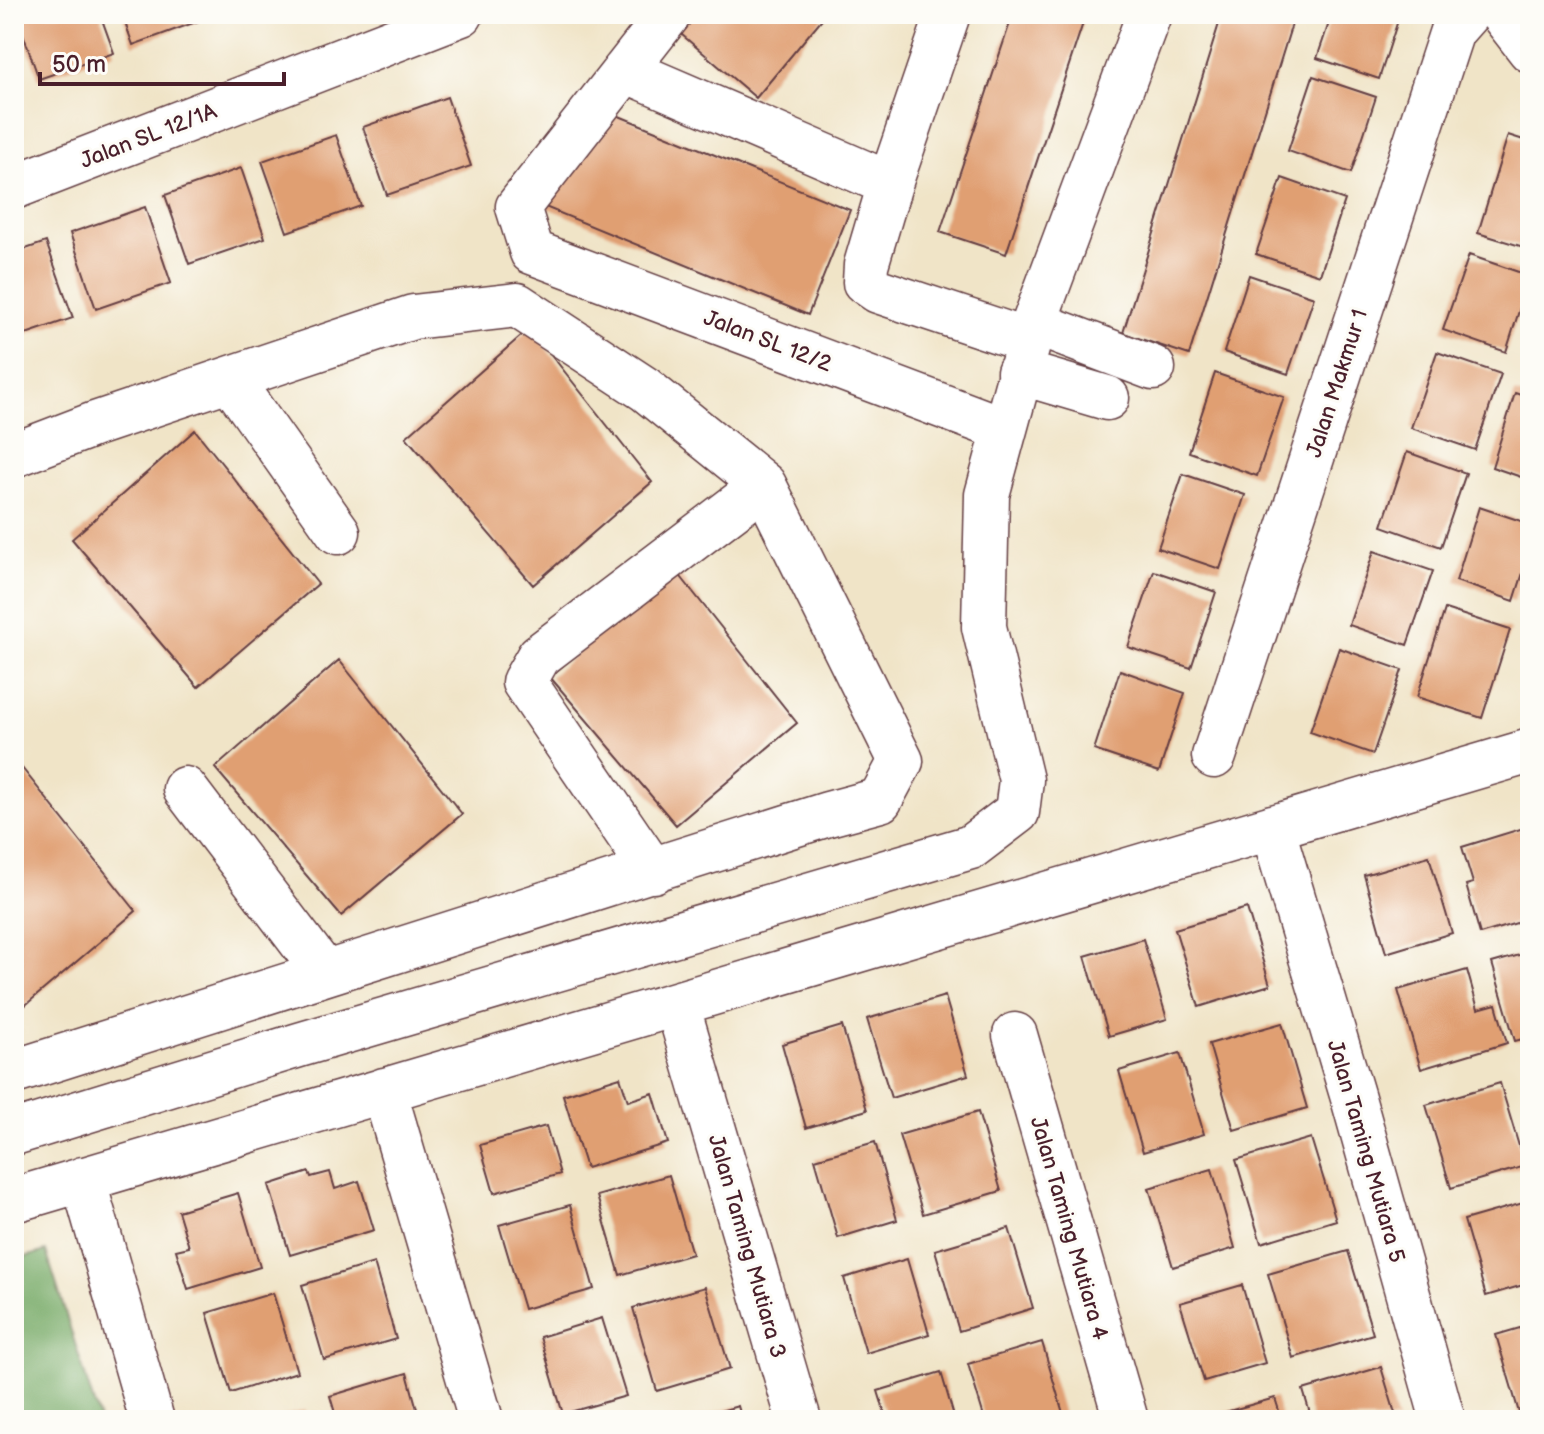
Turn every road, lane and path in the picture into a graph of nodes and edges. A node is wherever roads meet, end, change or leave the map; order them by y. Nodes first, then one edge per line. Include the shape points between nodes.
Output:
1 (461, 14) edge
2 (669, 14) edge
3 (948, 14) edge
4 (1149, 14) edge
5 (1467, 14) edge
6 (1502, 14) edge
7 (1530, 50) edge
8 (625, 70) junction
9 (890, 184) junction
10 (14, 187) edge
11 (1027, 346) junction
12 (1153, 368) dead end
13 (230, 379) junction
14 (1107, 398) dead end
15 (1003, 429) junction
16 (14, 455) edge
17 (764, 485) junction
18 (338, 532) dead end
19 (1530, 751) edge
20 (1214, 756) dead end
21 (185, 789) dead end
22 (1272, 827) junction
23 (653, 871) junction
24 (325, 973) junction
25 (677, 1004) junction
26 (1015, 1035) dead end
27 (16, 1069) edge
28 (384, 1090) junction
29 (14, 1133) edge
30 (83, 1179) junction
31 (14, 1200) edge
32 (152, 1420) edge
33 (481, 1420) edge
34 (799, 1420) edge
35 (1126, 1420) edge
36 (1443, 1420) edge

1 - 10 street, Jalan SL 12/1A
2 - 8 street
3 - 9 street
4 - 11 street
5 - 20 street, Jalan Makmur 1 via 1452,31
6 - 7 street
8 - 9 street
8 - 15 street, Jalan SL 12/2 via 518,207 532,252
9 - 11 street via 865,282
11 - 12 street
11 - 14 street
11 - 15 street
13 - 16 street
13 - 17 street via 413,317 517,305 645,389
13 - 18 street
15 - 29 street via 987,495 984,627 1021,780 1017,812 971,847
17 - 23 street via 539,656 524,682
17 - 23 street via 901,761 880,800
19 - 22 street
21 - 24 street
22 - 25 street
22 - 36 street, Jalan Taming Mutiara 5
23 - 24 street
24 - 27 street
25 - 28 street
25 - 34 street, Jalan Taming Mutiara 3
26 - 35 street, Jalan Taming Mutiara 4
28 - 30 street
28 - 33 street
30 - 31 street
30 - 32 street

